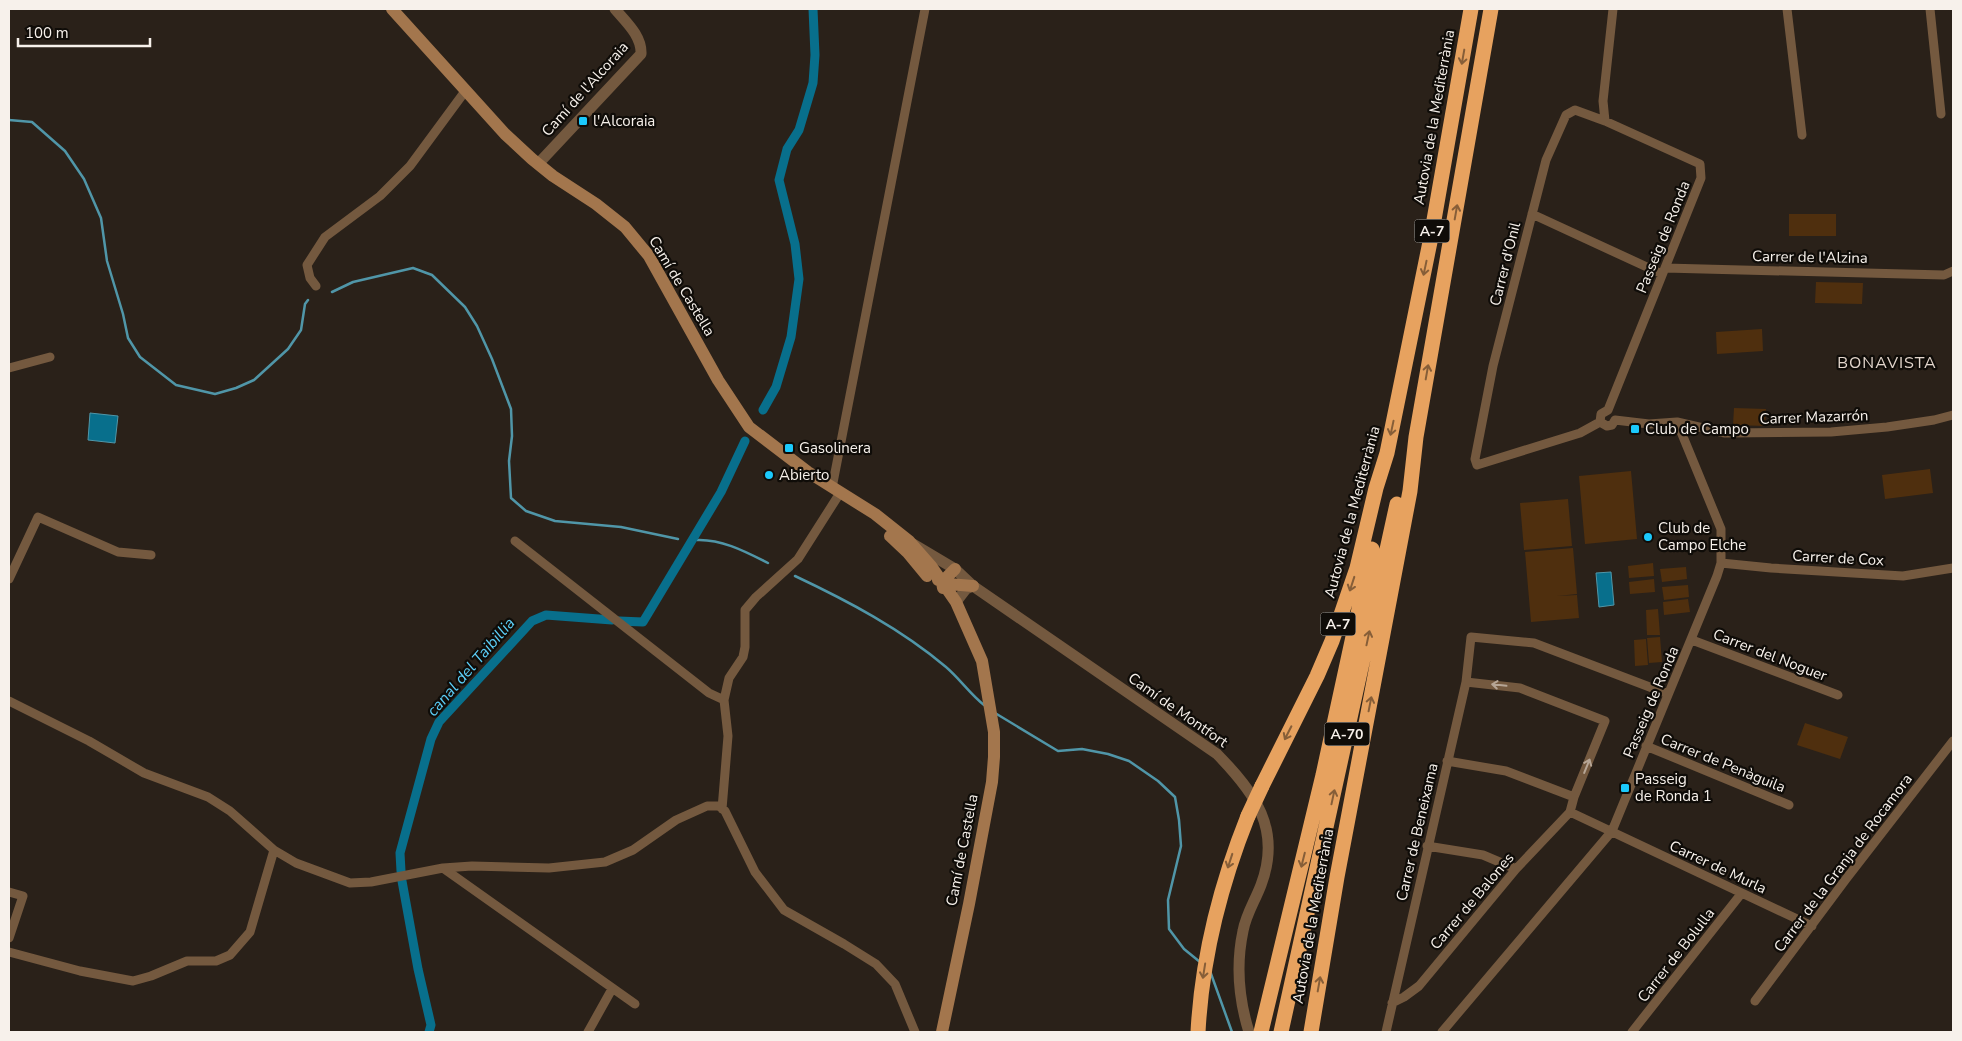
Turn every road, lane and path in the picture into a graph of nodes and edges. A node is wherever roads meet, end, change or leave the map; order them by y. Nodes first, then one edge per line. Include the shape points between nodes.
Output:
1 (392, 9) edge
2 (614, 9) edge
3 (925, 9) edge
4 (1471, 9) edge
5 (1491, 9) edge
6 (1612, 9) edge
7 (1787, 9) edge
8 (1930, 9) edge
9 (466, 90) junction
10 (1941, 114) dead end
11 (1605, 121) junction
12 (1802, 134) dead end
13 (538, 164) junction
14 (1532, 214) junction
15 (1663, 271) junction
16 (1953, 271) edge
17 (316, 286) dead end
18 (50, 357) dead end
19 (9, 368) edge
20 (1608, 410) junction
21 (1953, 415) edge
22 (1615, 420) junction
23 (1600, 422) junction
24 (1677, 422) junction
25 (1416, 437) junction
26 (1387, 453) junction
27 (836, 490) junction
28 (515, 541) dead end
29 (903, 542) junction
30 (151, 555) dead end
31 (1721, 563) junction
32 (1953, 568) edge
33 (955, 569) junction
34 (9, 578) edge
35 (942, 582) junction
36 (973, 586) junction
37 (956, 602) junction
38 (961, 627) junction
39 (1692, 640) junction
40 (984, 672) junction
41 (1466, 682) junction
42 (1668, 694) junction
43 (1838, 695) dead end
44 (724, 700) junction
45 (9, 701) edge
46 (1953, 741) edge
47 (1646, 746) junction
48 (1447, 761) junction
49 (1574, 797) junction
50 (1789, 805) dead end
51 (722, 809) junction
52 (1570, 812) junction
53 (1612, 832) junction
54 (1427, 846) junction
55 (274, 850) junction
56 (443, 868) junction
57 (1516, 869) junction
58 (9, 892) edge
59 (1741, 894) junction
60 (1812, 926) junction
61 (9, 938) edge
62 (9, 952) edge
63 (612, 989) junction
64 (1755, 1001) dead end
65 (1392, 1003) junction
66 (635, 1004) dead end
67 (1199, 1025) edge
68 (588, 1032) edge
69 (915, 1032) edge
70 (942, 1032) edge
71 (1258, 1032) edge
72 (1281, 1032) edge
73 (1311, 1032) edge
74 (1386, 1032) edge
75 (1442, 1032) edge
76 (1632, 1032) edge

1 - 9 main road, Camí de Castella
2 - 13 street, Camí de l'Alcoraia via 642,45 641,54
3 - 27 street
4 -> 26 highway, Autovia de la Mediterrània / A-7 via 1431,237
25 -> 5 highway, Autovia de la Mediterrània / A-7
6 - 11 street via 1603,101
7 - 12 street
8 - 10 street
9 - 13 main road, Camí de Castella via 505,134
9 - 17 street via 410,166 380,196 325,237 307,265
11 - 14 street, Carrer d'Onil via 1575,110 1566,115 1546,160
11 - 15 street, Passeig de Ronda via 1700,164 1702,178
13 - 27 main road, Camí de Castella via 625,227 649,256 718,380 749,427
14 - 15 street, Carrer de l'Alzina
14 - 23 street, Carrer d'Onil via 1493,366 1475,459 1477,464 1580,432
15 - 16 street, Carrer de l'Alzina via 1944,275
15 - 20 street, Passeig de Ronda
18 - 19 street
20 - 22 street
20 - 23 street via 1601,414
21 - 24 street, Carrer Mazarrón via 1887,427 1831,432 1725,434
22 - 23 street via 1607,426
22 - 24 street via 1649,424
24 - 31 street, Passeig de Ronda via 1721,529
72 -> 25 highway, A-70 via 1400,493
73 -> 25 highway, Autovia de la Mediterrània / A-7 via 1408,500
26 -> 67 highway, Autovia de la Mediterrània / A-7, bridge via 1357,568 1332,641 1230,859 1203,973
26 -> 71 highway, A-70 via 1384,489 1323,774
27 - 29 main road, Camí de Castella via 852,501 861,513
27 - 44 street via 798,559 745,610 743,658 729,678
28 - 44 street via 709,693
29 - 33 street, Camí de Montfort
29 - 35 main road, Camí de Castella via 931,566
29 - 38 main road, Camí de Castella
30 - 34 street via 118,552 38,517
31 - 32 street, Carrer de Cox via 1903,576
31 - 39 street, Passeig de Ronda
33 - 35 main road
33 - 36 street, Camí de Montfort
35 - 36 main road
35 - 37 main road, Camí de Castella
35 - 38 main road
36 - 37 street via 966,589
36 - 71 street, Camí de Montfort via 1217,754 1248,788 1267,832 1268,860 1243,931 1239,964 1242,1002
37 - 40 main road, Camí de Castella via 977,647
38 - 40 main road, Camí de Castella
39 - 42 street, Passeig de Ronda
39 - 43 street, Carrer del Noguer
40 - 70 main road, Camí de Castella via 994,732 992,782
41 - 42 street, Carrer de Beneixama via 1471,637 1534,643
41 - 48 street, Carrer de Beneixama
49 -> 41 street, Carrer de Balones via 1606,721 1520,688
42 - 47 street, Passeig de Ronda
44 - 51 street via 728,736
45 - 55 street via 144,773 208,797 230,811
46 - 60 street, Carrer de la Granja de Rocamora
47 - 50 street, Carrer de Penàguila
47 - 53 street, Passeig de Ronda
48 - 49 street via 1506,771
48 - 54 street, Carrer de Beneixama
49 - 52 street, Carrer de Balones
51 - 56 street via 707,806 676,820 633,850 605,862 549,868
51 - 69 street via 755,872 784,910 876,964 895,984
52 - 53 street
52 - 57 street, Carrer de Balones
53 - 59 street, Carrer de Murla
53 - 75 street, Passeig de Ronda
54 - 57 street via 1483,855
54 - 65 street, Carrer de Beneixama
55 - 56 street via 296,863 350,883
55 - 62 street via 250,932 230,955 216,961 187,961 133,981
56 - 63 street
57 - 65 street, Carrer de Balones via 1418,986
58 - 61 street via 23,896
59 - 60 street, Carrer de Murla
59 - 76 street, Carrer de Bolulla
60 - 64 street, Carrer de la Granja de Rocamora
63 - 66 street
63 - 68 street
65 - 74 street, Carrer de Beneixama

